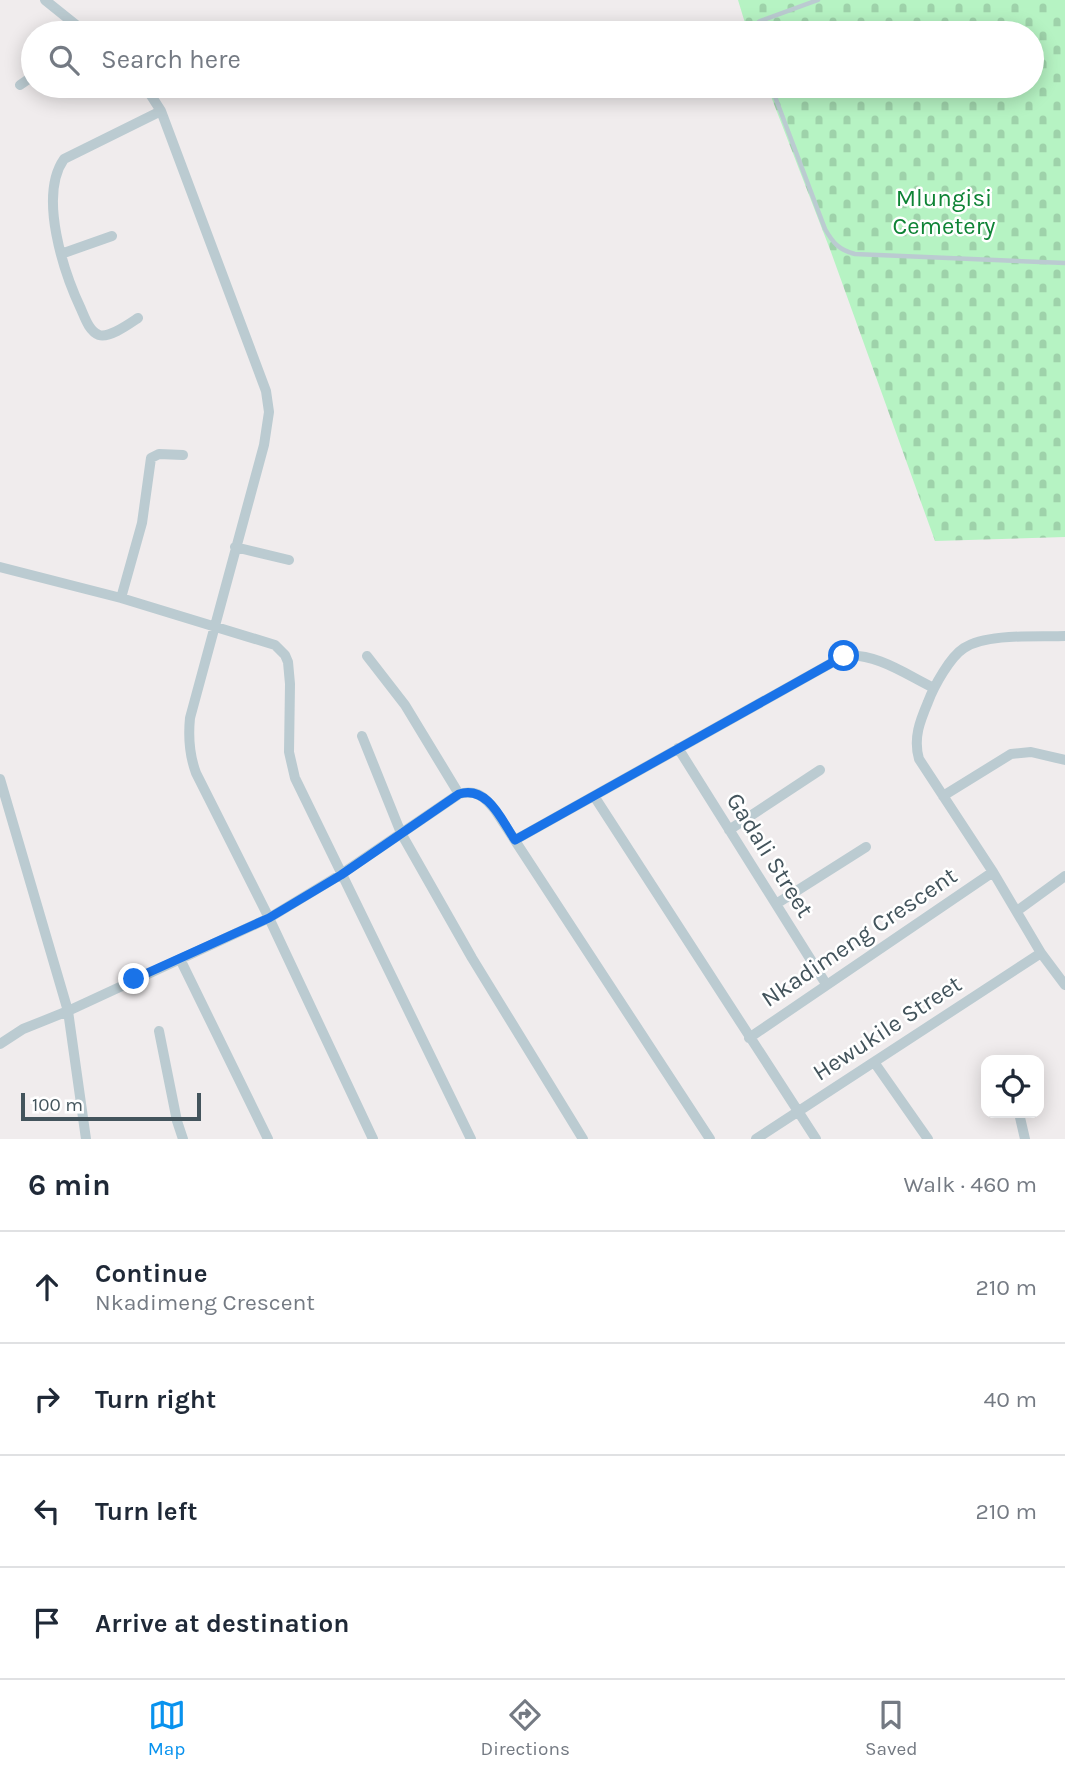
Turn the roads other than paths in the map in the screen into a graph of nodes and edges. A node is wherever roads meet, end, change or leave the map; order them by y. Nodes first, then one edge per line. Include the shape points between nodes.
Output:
1 (45, 0) edge
2 (818, 0) edge
3 (71, 21) edge
4 (760, 21) edge
5 (153, 98) edge
6 (776, 98) edge
7 (161, 111) junction
8 (112, 236) dead end
9 (61, 254) junction
10 (1065, 262) edge
11 (138, 318) dead end
12 (183, 455) dead end
13 (235, 547) junction
14 (289, 560) dead end
15 (0, 567) edge
16 (121, 598) junction
17 (214, 625) junction
18 (1065, 636) edge
19 (367, 656) dead end
20 (934, 688) junction
21 (362, 736) dead end
22 (678, 748) junction
23 (1065, 760) edge
24 (820, 769) dead end
25 (0, 779) edge
26 (459, 794) junction
27 (594, 796) junction
28 (943, 796) junction
29 (729, 830) junction
30 (401, 832) junction
31 (515, 840) junction
32 (866, 847) dead end
33 (993, 872) junction
34 (341, 875) junction
35 (1065, 876) edge
36 (776, 904) junction
37 (1017, 911) junction
38 (269, 918) junction
39 (1041, 953) junction
40 (180, 959) junction
41 (826, 984) junction
42 (1065, 985) edge
43 (68, 1011) junction
44 (159, 1031) dead end
45 (749, 1038) junction
46 (0, 1044) edge
47 (874, 1062) junction
48 (798, 1111) junction
49 (1020, 1118) edge
50 (86, 1139) edge
51 (183, 1139) edge
52 (268, 1139) edge
53 (373, 1139) edge
54 (471, 1139) edge
55 (583, 1139) edge
56 (710, 1139) edge
57 (756, 1139) edge
58 (816, 1139) edge
59 (928, 1139) edge
60 (1025, 1139) edge

1 - 3 street
2 - 4 lane
5 - 7 street
6 - 10 lane via 825,229 844,251
7 - 9 street via 62,162 54,193
7 - 13 street via 268,399 264,445
8 - 9 street
9 - 11 street via 94,332 106,335
12 - 16 street via 151,458 142,523
13 - 14 street
13 - 17 street
15 - 16 street
16 - 17 street
17 - 34 street via 275,645 285,654 290,684 290,765
17 - 38 street via 190,718 191,760
18 - 20 street via 1006,638 971,645 956,655
19 - 26 street via 405,705
20 - 22 street via 873,659 844,656
20 - 28 street via 916,743 919,759
21 - 30 street
22 - 27 street
22 - 29 street, Gadali Street
23 - 28 street via 1031,752 1011,754
24 - 29 street
25 - 43 street
26 - 30 street
26 - 31 street via 472,792 488,800
27 - 31 street
27 - 45 street
28 - 33 street
29 - 36 street, Gadali Street
30 - 34 street
30 - 55 street
31 - 56 street
32 - 36 street
33 - 37 street
33 - 41 street, Nkadimeng Crescent
34 - 38 street
34 - 54 street
35 - 37 street
36 - 41 street, Gadali Street
37 - 39 street
38 - 40 street
38 - 53 street
39 - 42 street
39 - 47 street, Hewukile Street
40 - 43 street
40 - 52 street
41 - 45 street, Nkadimeng Crescent
43 - 46 street
43 - 50 street
44 - 51 street
45 - 48 street
47 - 48 street, Hewukile Street
47 - 59 street
48 - 57 street, Hewukile Street
48 - 58 street
49 - 60 street

